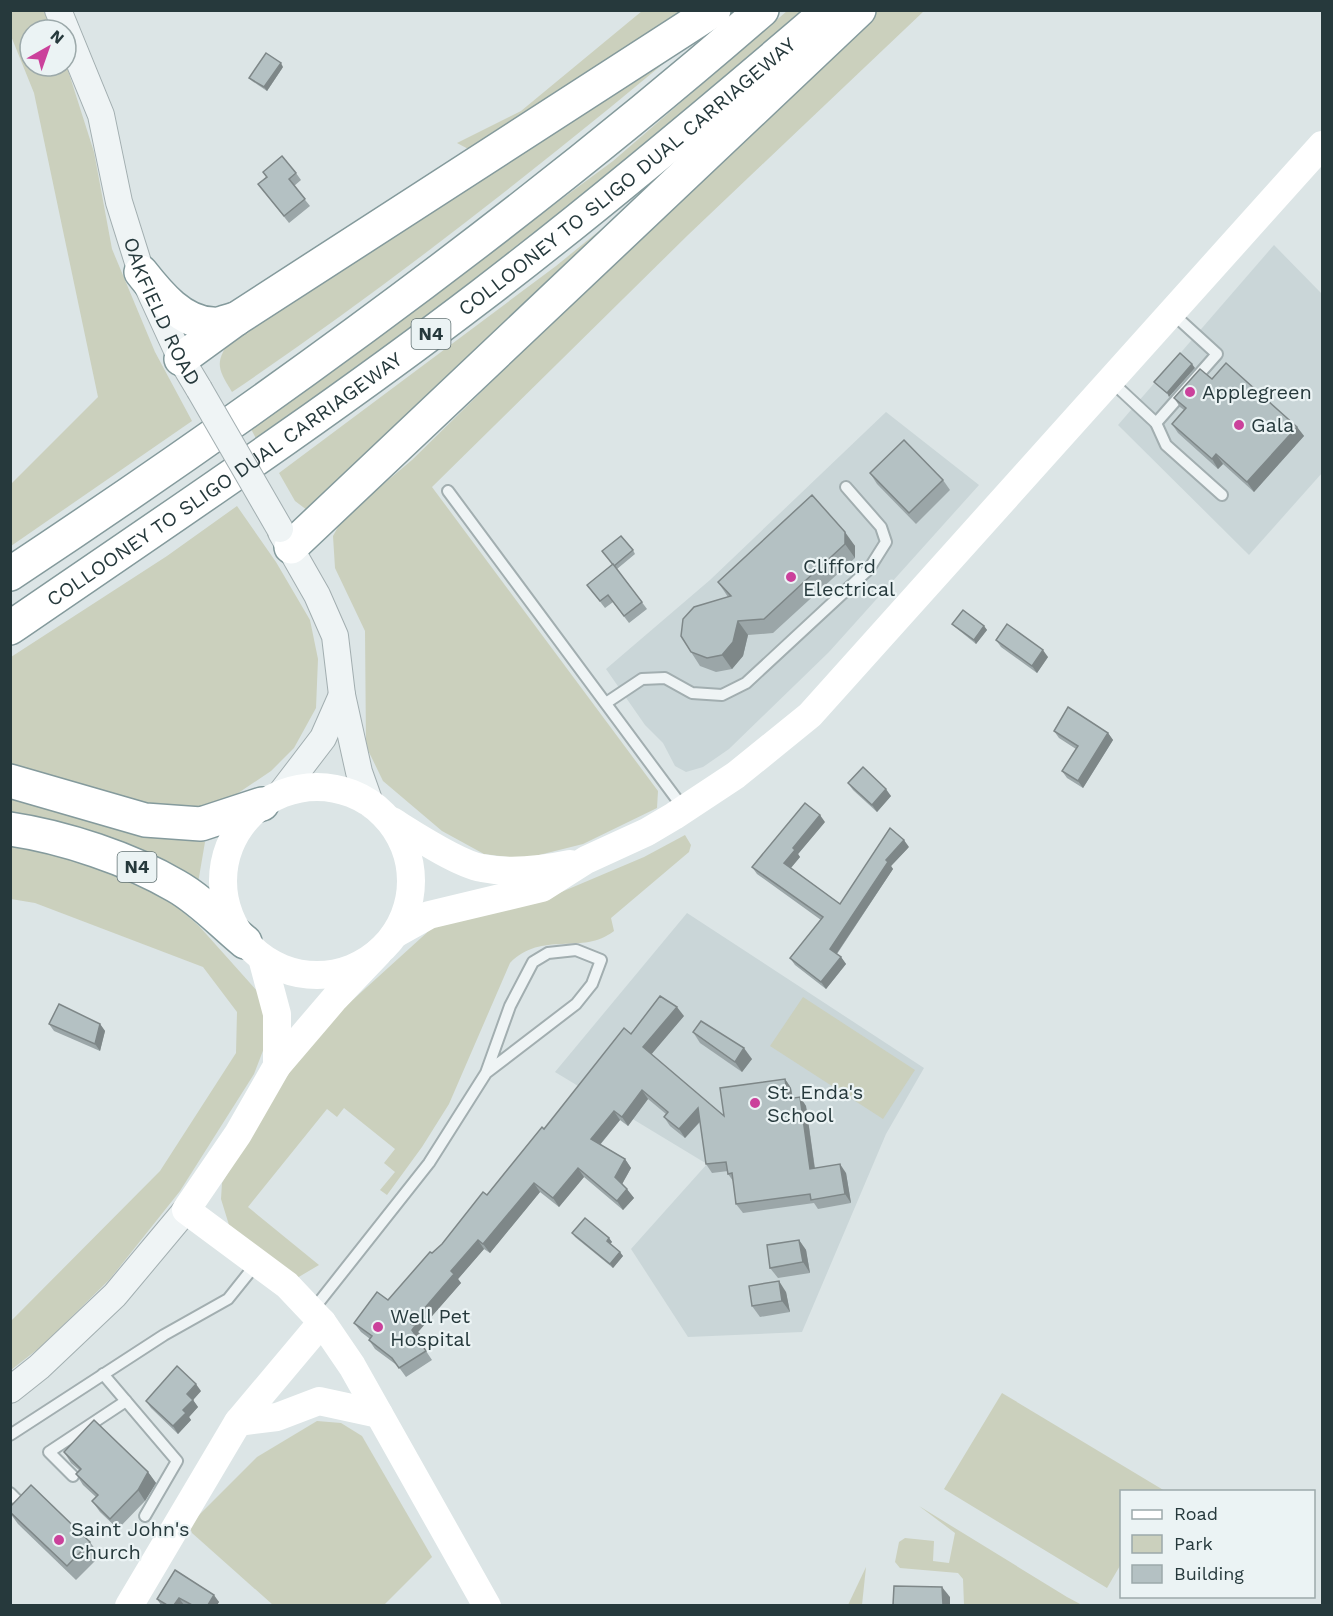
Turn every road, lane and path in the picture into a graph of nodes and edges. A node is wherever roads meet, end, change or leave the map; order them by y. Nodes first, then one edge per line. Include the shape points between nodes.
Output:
1 (58, 10) edge
2 (714, 10) edge
3 (762, 10) edge
4 (829, 10) edge
5 (859, 10) edge
6 (1323, 145) edge
7 (141, 272) junction
8 (1172, 313) junction
9 (236, 319) junction
10 (181, 359) junction
11 (1111, 382) junction
12 (1156, 423) junction
13 (846, 486) dead end
14 (448, 492) dead end
15 (1222, 495) dead end
16 (285, 538) junction
17 (10, 574) edge
18 (10, 628) edge
19 (342, 695) junction
20 (606, 703) junction
21 (10, 781) edge
22 (271, 799) junction
23 (684, 809) junction
24 (379, 811) junction
25 (10, 829) edge
26 (586, 860) junction
27 (387, 944) junction
28 (254, 950) junction
29 (277, 1066) junction
30 (486, 1073) junction
31 (186, 1210) junction
32 (256, 1264) junction
33 (317, 1317) junction
34 (103, 1374) junction
35 (10, 1390) edge
36 (126, 1401) junction
37 (379, 1414) junction
38 (238, 1422) junction
39 (10, 1435) edge
40 (74, 1476) edge
41 (10, 1493) edge
42 (21, 1504) edge
43 (145, 1516) dead end
44 (129, 1605) edge
45 (487, 1605) edge

1 - 7 street, OAKFIELD ROAD via 101,116 119,202
2 - 9 highway
3 - 17 highway, N4 via 554,182 411,293 188,454
4 - 18 highway, COLLOONEY TO SLIGO DUAL CARRIAGEWAY / N4 via 691,128 484,294 276,446
5 - 16 highway
6 - 8 main road
7 - 9 highway via 162,298 190,318 214,324
7 - 10 street, OAKFIELD ROAD
8 - 11 main road
8 - 12 lane via 1217,354
9 - 10 highway
10 - 16 street, OAKFIELD ROAD, bridge
11 - 12 lane
11 - 23 main road via 810,715 736,775
12 - 15 lane via 1166,445
13 - 20 lane via 882,527 886,542 869,569 746,683 722,695 692,693 665,678 642,679
14 - 20 lane
16 - 19 street, OAKFIELD ROAD via 335,636
19 - 22 street via 323,738
19 - 24 street, OAKFIELD ROAD via 359,772
20 - 23 lane
21 - 22 highway via 145,820 201,824
22 - 24 main road via 302,787 324,786 348,791
22 - 28 main road via 243,822 230,844 223,869 224,895 231,920
23 - 26 main road via 647,832
24 - 26 main road via 432,846 481,868 537,871
24 - 27 main road via 405,847 412,886 407,911
25 - 28 highway, N4 via 65,841 178,887
26 - 27 main road via 542,888 429,915
27 - 28 main road via 357,967 333,974 284,969
27 - 29 main road
28 - 29 main road via 277,1014
29 - 31 main road via 238,1134
30 - 30 lane via 510,1006 533,962 548,953 576,950 601,960 592,984 576,1004
30 - 33 lane via 429,1163
31 - 32 main road
31 - 35 street via 116,1295
32 - 33 main road via 287,1285
32 - 34 lane via 228,1299
33 - 37 main road via 352,1366
33 - 38 main road
34 - 36 lane
34 - 39 lane
36 - 40 lane via 49,1452
36 - 43 lane via 177,1461
37 - 38 main road via 319,1401 277,1417
37 - 45 main road
38 - 44 main road
41 - 42 lane

